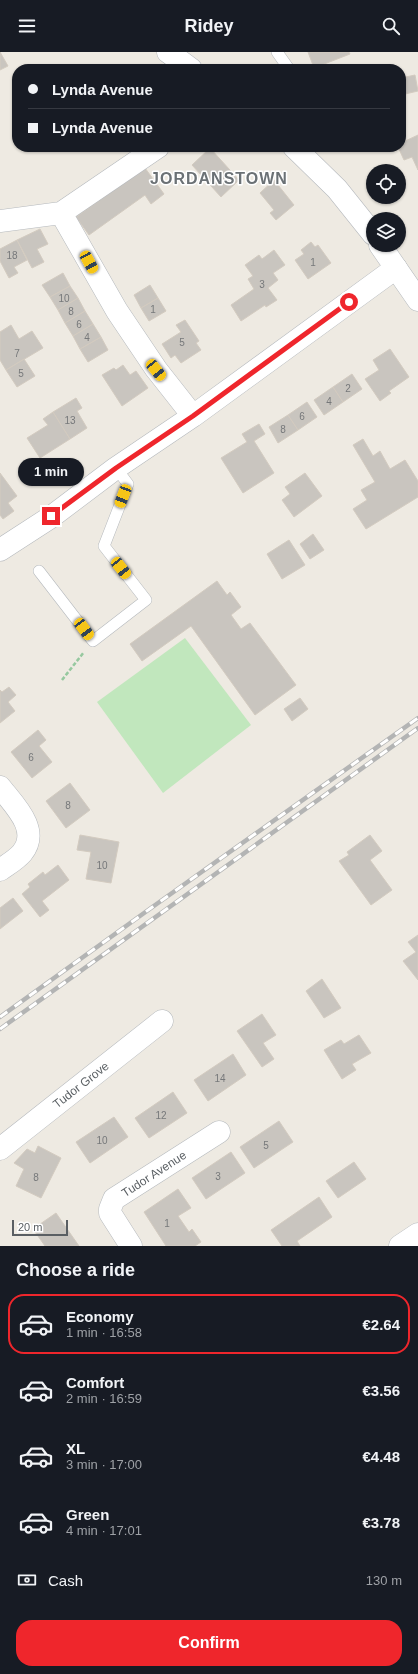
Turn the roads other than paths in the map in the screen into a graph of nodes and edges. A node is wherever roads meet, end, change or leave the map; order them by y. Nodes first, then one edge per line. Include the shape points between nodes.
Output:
1 (168, 52) edge
2 (277, 52) edge
3 (184, 64) edge
4 (286, 64) edge
5 (151, 152) edge
6 (299, 152) edge
7 (61, 213) junction
8 (0, 221) edge
9 (366, 225) edge
10 (385, 252) edge
11 (396, 268) junction
12 (418, 300) edge
13 (193, 416) junction
14 (116, 468) junction
15 (0, 550) edge
16 (39, 571) dead end
17 (0, 787) edge
18 (0, 870) edge
19 (162, 1021) dead end
20 (219, 1132) dead end
21 (0, 1150) edge
22 (418, 1234) edge
23 (132, 1246) edge
24 (400, 1246) edge

1 - 3 street
2 - 4 lane
5 - 7 street
6 - 9 street via 337,189
7 - 8 street
7 - 13 street via 117,311 156,370
10 - 11 street
11 - 12 street
11 - 13 street
13 - 14 street
14 - 15 street
14 - 16 lane via 128,484 104,546 146,600 92,641
17 - 18 street via 27,823 29,834 27,846 22,853
19 - 21 street, Tudor Grove
20 - 23 street, Tudor Avenue via 114,1199 110,1213
22 - 24 street

